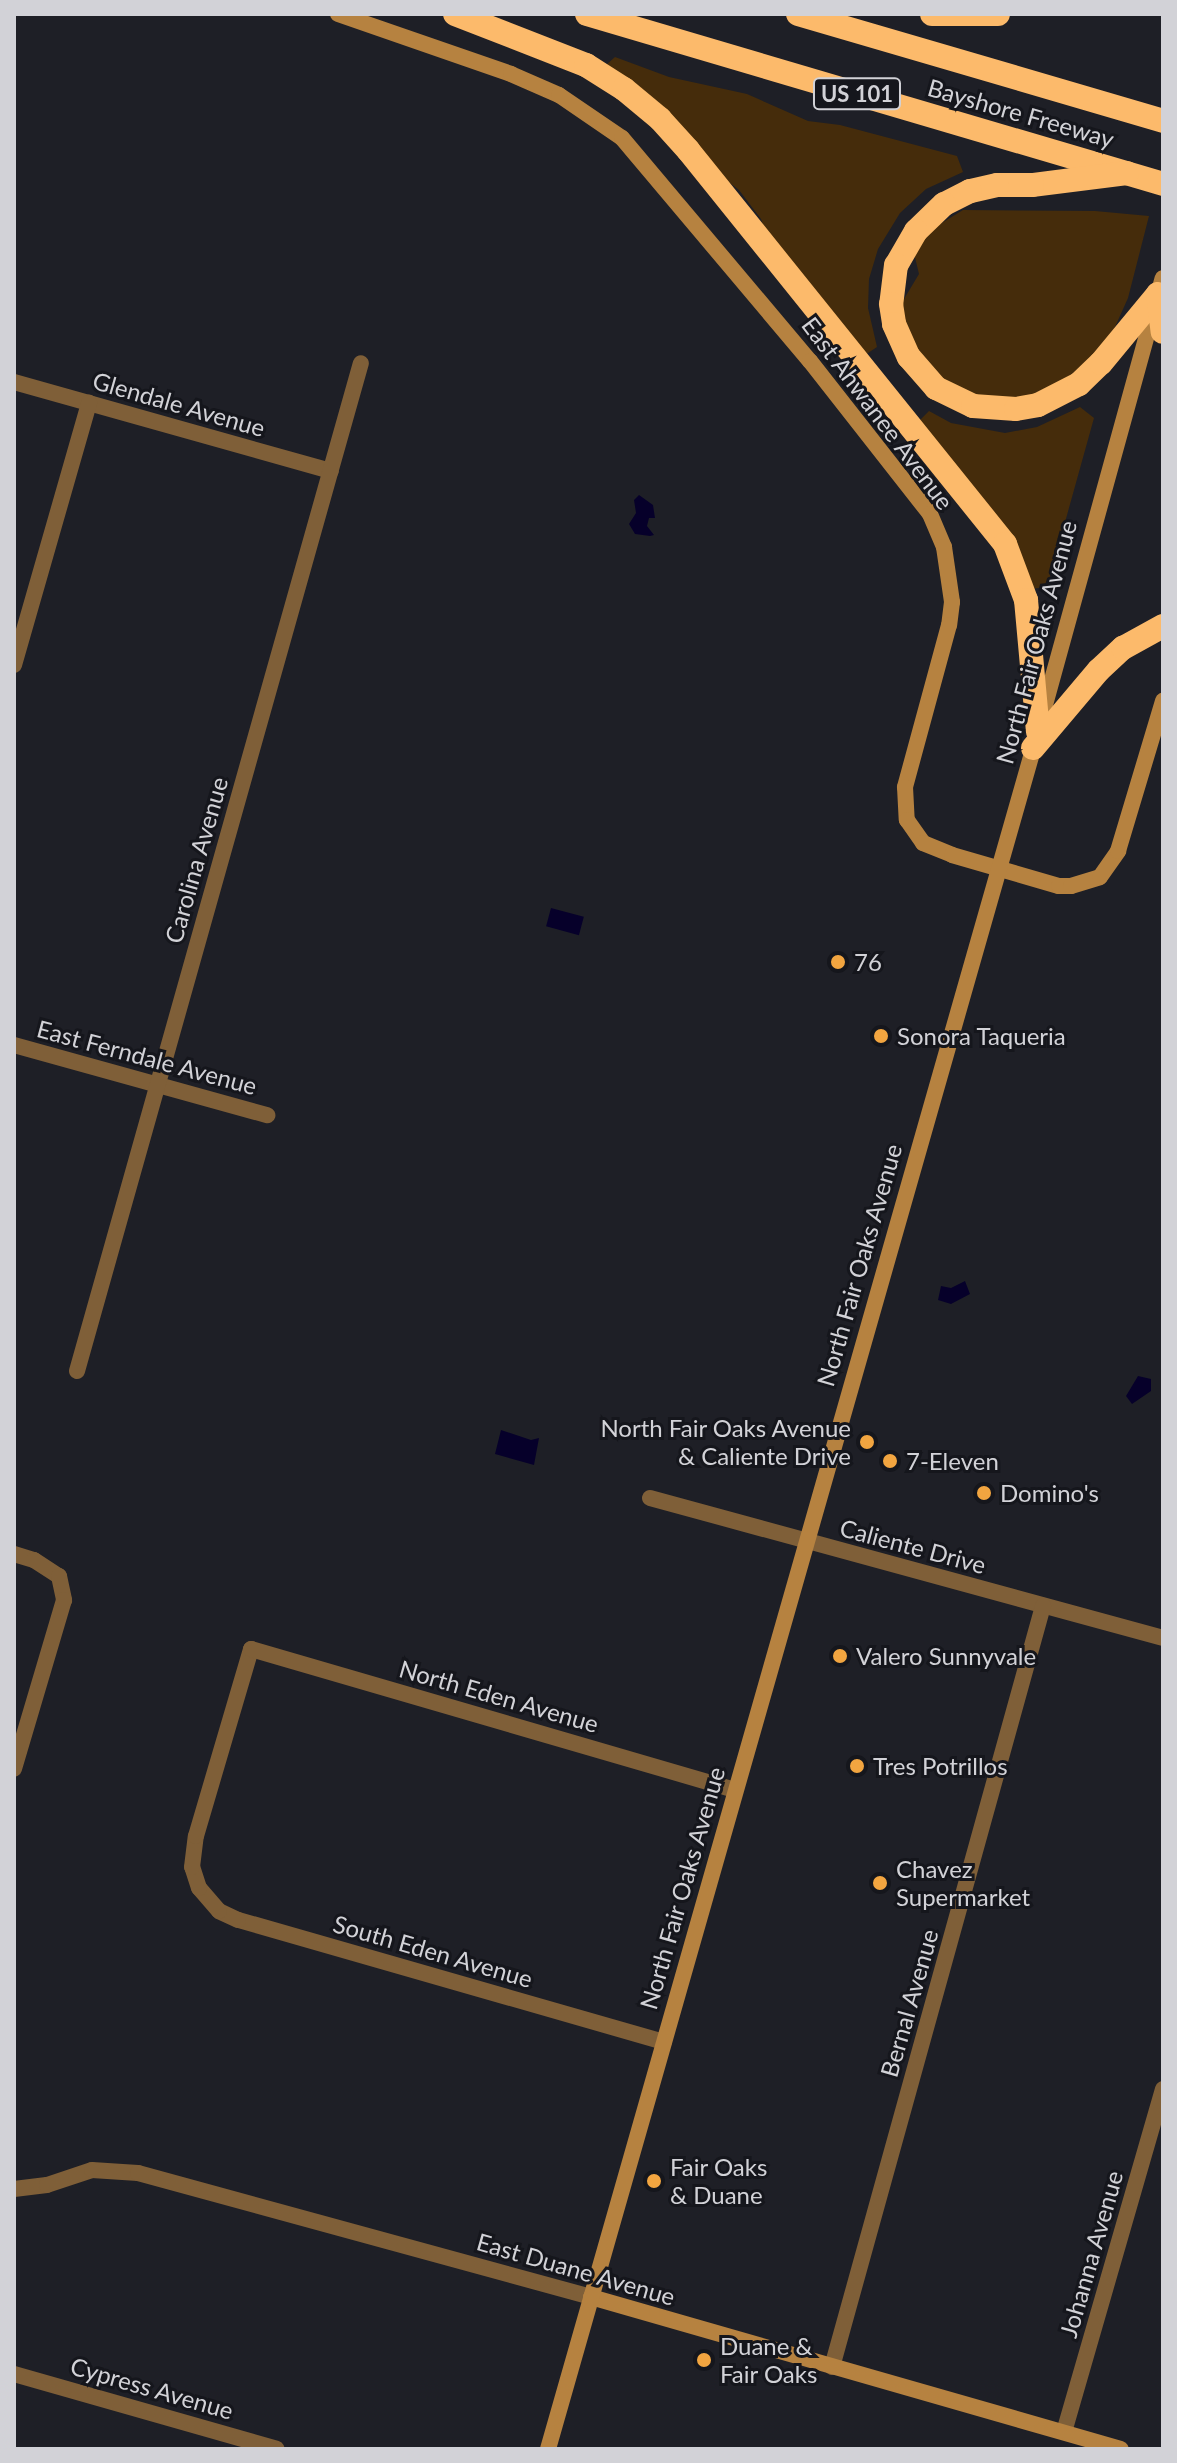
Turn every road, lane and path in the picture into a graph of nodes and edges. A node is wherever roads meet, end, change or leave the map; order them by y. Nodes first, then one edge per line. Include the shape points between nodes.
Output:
1 (338, 14) edge
2 (455, 14) edge
3 (587, 14) edge
4 (798, 14) edge
5 (932, 14) edge
6 (998, 14) edge
7 (1163, 121) edge
8 (1127, 173) junction
9 (1163, 184) edge
10 (1160, 286) edge
11 (1163, 332) edge
12 (361, 363) dead end
13 (14, 382) edge
14 (89, 403) junction
15 (331, 471) junction
16 (1163, 626) edge
17 (14, 665) edge
18 (1163, 701) edge
19 (1036, 739) junction
20 (998, 869) junction
21 (14, 1045) edge
22 (157, 1084) junction
23 (267, 1115) dead end
24 (77, 1371) dead end
25 (650, 1498) dead end
26 (806, 1541) junction
27 (14, 1554) edge
28 (1043, 1606) junction
29 (1163, 1638) edge
30 (20, 1719) edge
31 (14, 1769) edge
32 (735, 1790) junction
33 (199, 1888) joint
34 (664, 2042) junction
35 (1163, 2089) edge
36 (14, 2189) edge
37 (591, 2297) junction
38 (832, 2367) junction
39 (14, 2374) edge
40 (1064, 2432) junction
41 (277, 2449) edge
42 (548, 2449) edge
43 (1121, 2449) edge

1 - 20 main road, East Ahwanee Avenue via 511,74 559,95 622,138 810,361 930,514 944,547 952,602 908,772 904,811 923,843
2 - 19 highway via 586,65 660,119 1005,544 1026,600
3 - 8 highway, Bayshore Freeway / US 101
4 - 7 highway, Bayshore Freeway / US 101
5 - 6 highway
8 - 9 highway, Bayshore Freeway / US 101
8 - 10 highway via 997,185 944,204 916,231 896,265 894,324 901,344 936,388 973,406 1016,409 1038,405 1079,384
10 - 11 highway
10 - 19 main road, North Fair Oaks Avenue
12 - 15 street, Carolina Avenue
13 - 14 street, Glendale Avenue
14 - 15 street, Glendale Avenue
14 - 17 street
15 - 22 street, Carolina Avenue
16 - 19 highway via 1123,648
18 - 20 main road, East Ahwanee Avenue via 1118,851 1100,877 1059,886
19 - 20 main road, North Fair Oaks Avenue
20 - 26 main road, North Fair Oaks Avenue
21 - 22 street, East Ferndale Avenue
22 - 23 street, East Ferndale Avenue
22 - 24 street, Carolina Avenue
25 - 26 street, Caliente Drive
26 - 28 street, Caliente Drive
26 - 32 main road, North Fair Oaks Avenue
27 - 30 street via 59,1576 64,1600
28 - 29 street, Caliente Drive
28 - 38 street, Bernal Avenue
30 - 31 street
32 - 33 street, North Eden Avenue via 251,1649 193,1851
32 - 34 main road, North Fair Oaks Avenue
33 - 34 street, South Eden Avenue via 219,1911 238,1920
34 - 37 main road, North Fair Oaks Avenue
35 - 40 street, Johanna Avenue
36 - 37 street, East Duane Avenue via 92,2170 138,2173
37 - 38 main road, East Duane Avenue
37 - 42 main road, North Fair Oaks Avenue
38 - 40 main road, East Duane Avenue
39 - 41 street, Cypress Avenue
40 - 43 main road, East Duane Avenue

